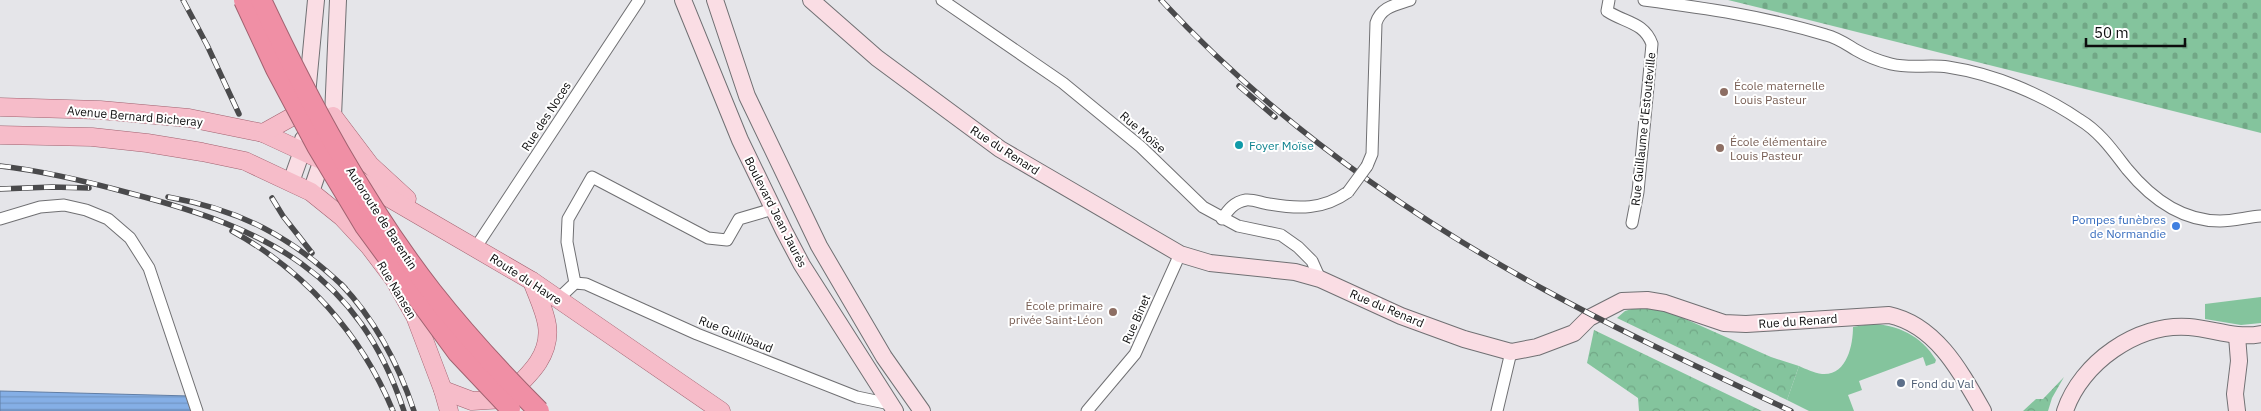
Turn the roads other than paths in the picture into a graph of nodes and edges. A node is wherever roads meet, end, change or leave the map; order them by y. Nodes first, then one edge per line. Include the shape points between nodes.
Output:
1 (244, 0) edge
2 (261, 0) edge
3 (316, 0) edge
4 (338, 0) edge
5 (639, 0) edge
6 (683, 0) edge
7 (715, 0) edge
8 (811, 0) edge
9 (942, 0) edge
10 (1410, 0) edge
11 (1609, 0) edge
12 (1644, 0) edge
13 (0, 108) edge
14 (306, 109) junction
15 (333, 116) junction
16 (263, 133) junction
17 (0, 135) edge
18 (302, 151) junction
19 (322, 160) junction
20 (291, 182) junction
21 (312, 192) junction
22 (773, 208) junction
23 (2261, 216) edge
24 (0, 219) edge
25 (1222, 219) junction
26 (429, 220) junction
27 (1632, 222) dead end
28 (476, 247) junction
29 (1180, 254) junction
30 (1320, 279) junction
31 (532, 281) junction
32 (575, 283) junction
33 (558, 299) junction
34 (2261, 334) edge
35 (2237, 336) junction
36 (1511, 352) junction
37 (444, 390) junction
38 (503, 406) edge
39 (892, 407) edge
40 (197, 411) edge
41 (449, 411) edge
42 (539, 411) edge
43 (721, 411) edge
44 (922, 411) edge
45 (1087, 411) edge
46 (1497, 411) edge
47 (1983, 411) edge
48 (2065, 411) edge
49 (2237, 411) edge

1 - 38 highway, Autoroute de Barentin, bridge via 317,146 365,226 458,352
2 - 42 highway, Autoroute de Barentin, bridge via 330,134 372,206 463,330
3 - 14 street
4 - 15 street
5 - 28 street, Rue des Noces
6 - 22 street, Boulevard Jean Jaurès via 740,140
7 - 44 street, Boulevard Jean Jaurès via 747,96 819,246 884,357
8 - 29 street, Rue du Renard via 877,58 1000,149
9 - 25 street, Rue Moïse via 1063,84 1141,147 1203,208
10 - 25 street, bridge via 1385,9 1376,23 1372,154 1348,192 1314,208 1246,200 1231,206
11 - 27 street, Rue Guillaume d'Estouteville via 1607,11 1648,33 1652,44 1638,192
12 - 23 street via 1723,11 1799,28 1842,40 1873,59 1908,68 1948,67 2015,85 2048,99 2102,137 2137,180 2160,202 2205,219
13 - 16 main road, Avenue Bernard Bicheray via 100,110 189,118
14 - 16 main road
14 - 18 street
15 - 19 street
15 - 26 main road via 370,165
16 - 18 main road, Avenue Bernard Bicheray
17 - 20 main road, Avenue Bernard Bicheray via 92,137 147,143 245,161
18 - 19 main road, Avenue Bernard Bicheray
18 - 20 street
19 - 21 street
19 - 26 main road, Route du Havre
20 - 21 main road, Avenue Bernard Bicheray
21 - 37 main road, Rue Nansen via 342,217 394,279 415,316
22 - 32 street via 739,219 727,240 708,238 592,177 568,219 567,242
22 - 39 street, Boulevard Jean Jaurès via 802,265
24 - 40 street via 40,207 64,205 108,219 130,238 149,268
25 - 30 street, Rue Moïse via 1281,236 1312,261
26 - 28 main road, Route du Havre
28 - 31 main road, Route du Havre
29 - 30 street, Rue du Renard via 1210,263 1295,272
29 - 45 street, Rue Binet via 1135,354
30 - 36 street, Rue du Renard via 1402,316
31 - 33 main road, Route du Havre
31 - 38 main road via 547,324 548,338 543,356
32 - 33 street
32 - 39 street, Rue Guillibaud via 586,284 697,334 857,397
33 - 43 main road, Route du Havre
34 - 35 street
35 - 48 street via 2189,327 2166,328 2144,334 2102,358 2083,377
35 - 49 street
36 - 46 street
36 - 47 street, Rue du Renard via 1537,347 1574,333 1590,318 1622,301 1666,303 1724,322 1746,324 1889,315 1909,321 1932,336 1963,377
37 - 38 main road via 472,401
37 - 41 main road, Rue Nansen

